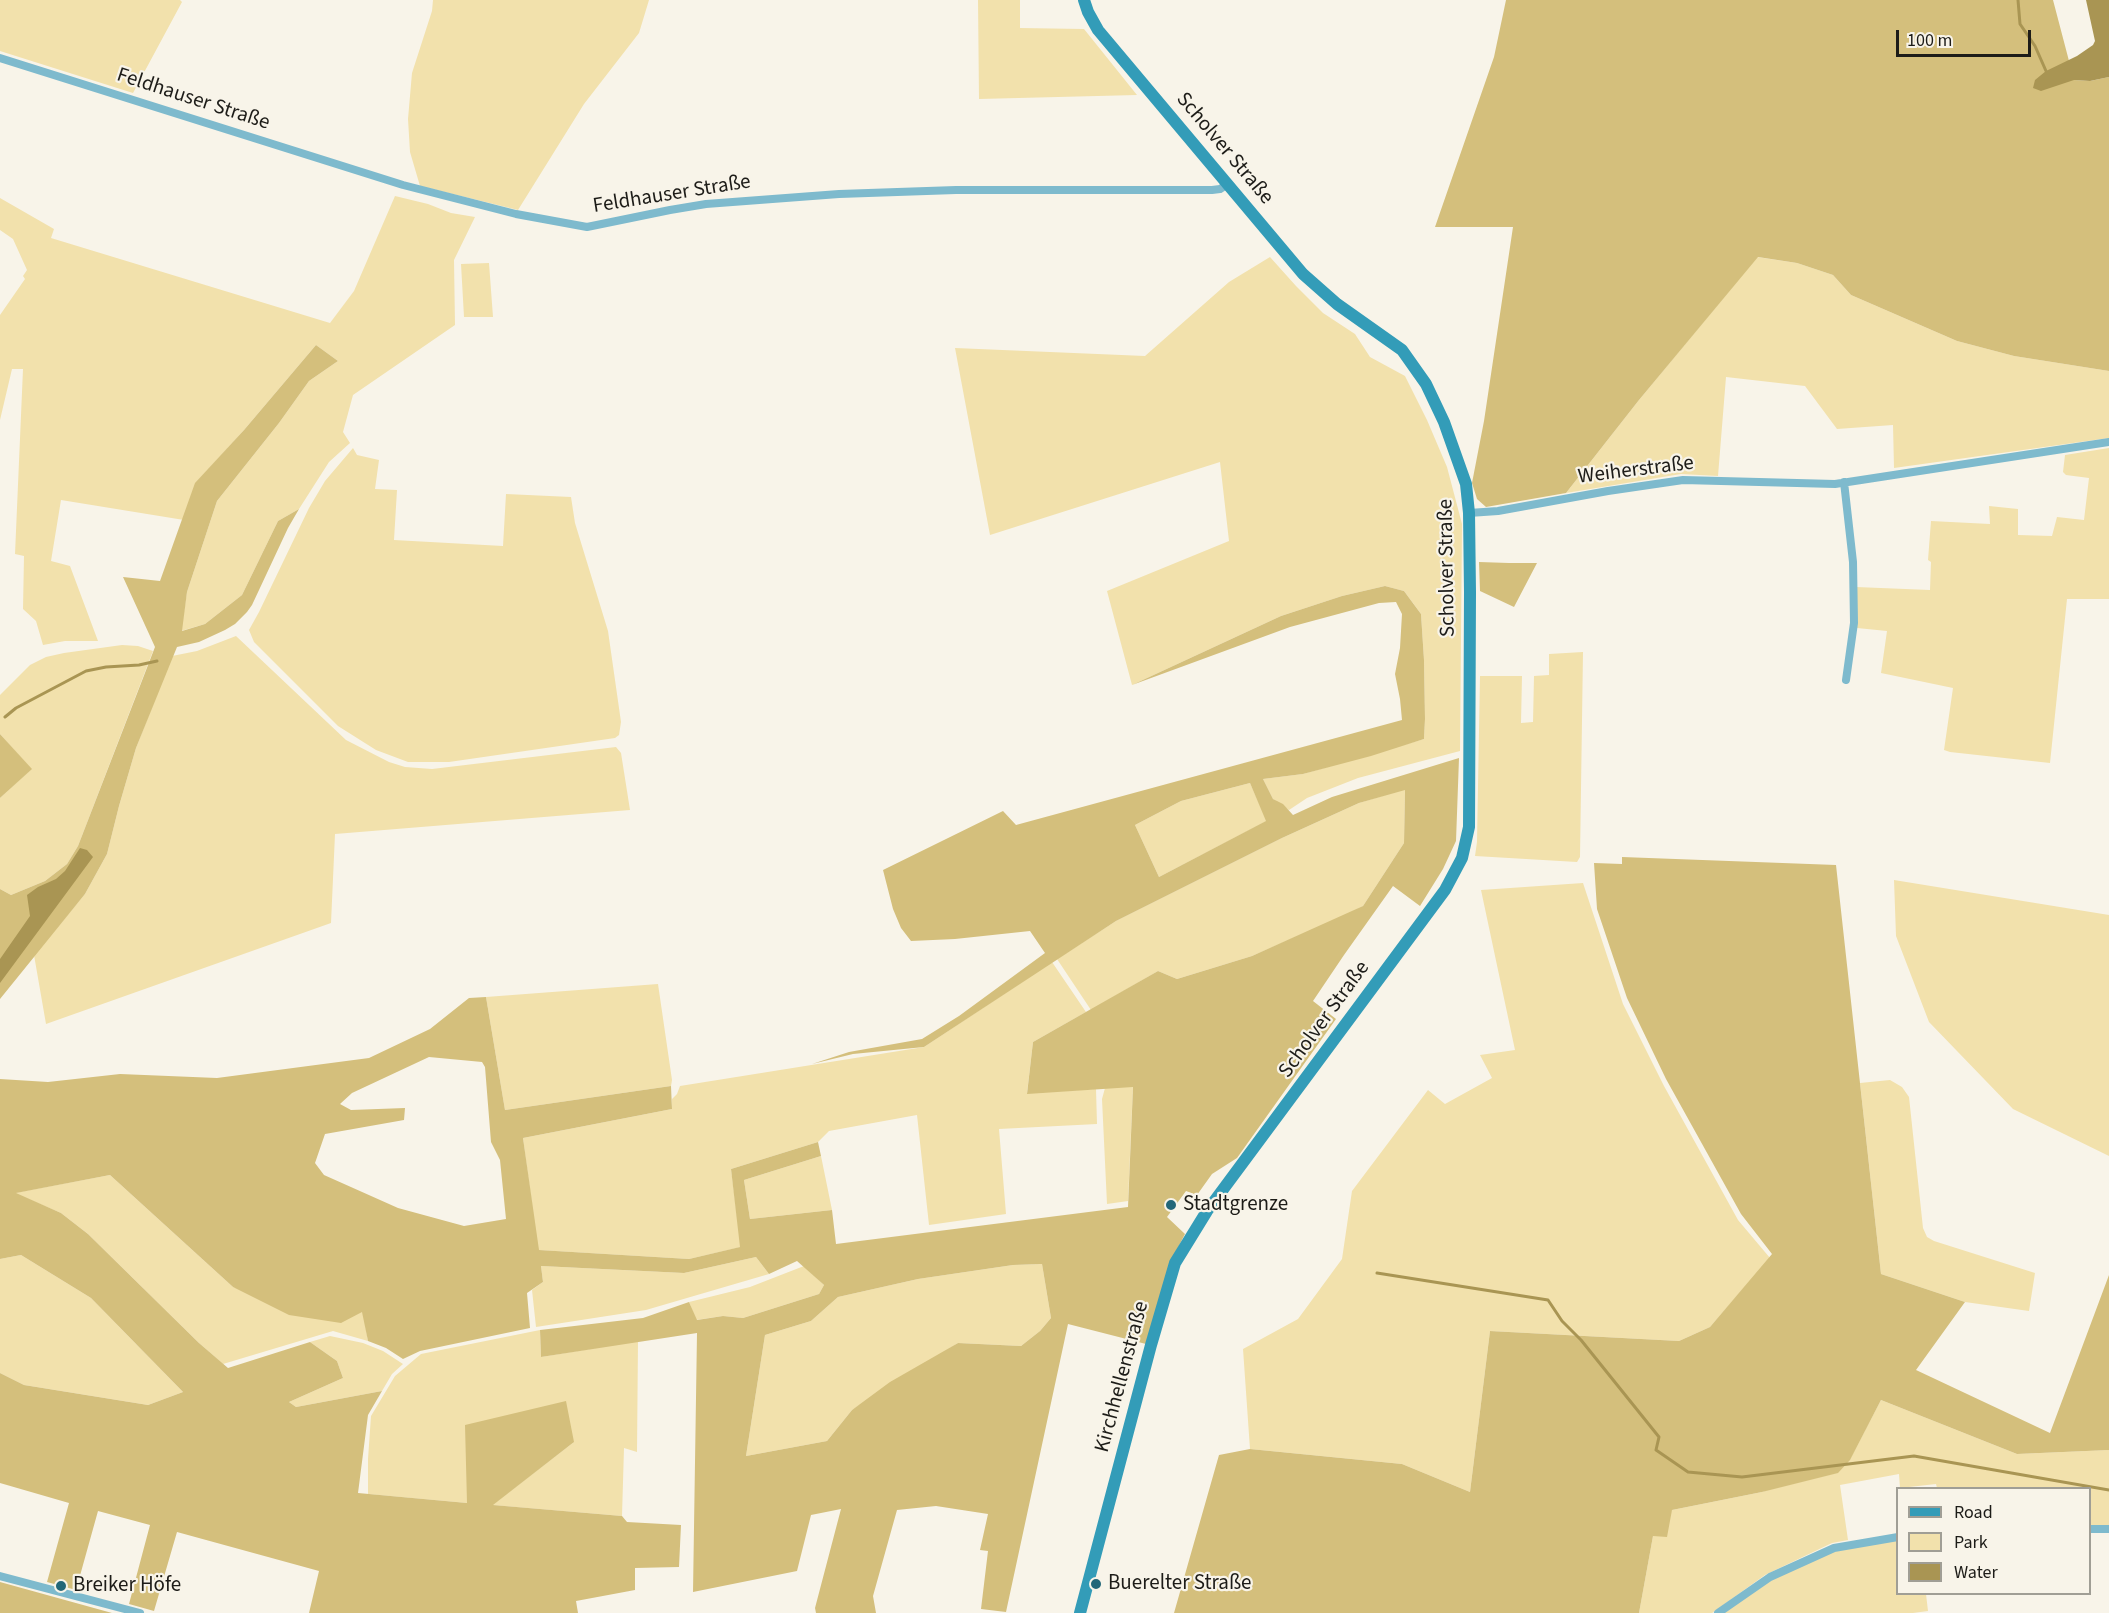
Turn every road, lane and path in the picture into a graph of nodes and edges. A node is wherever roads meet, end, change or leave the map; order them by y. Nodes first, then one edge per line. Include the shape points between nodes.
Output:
1 (1084, 0) edge
2 (0, 58) edge
3 (1228, 184) junction
4 (2109, 442) edge
5 (1844, 482) junction
6 (1469, 513) junction
7 (1846, 680) dead end
8 (1240, 1168) joint
9 (2091, 1529) edge
10 (2109, 1529) edge
11 (1896, 1537) edge
12 (0, 1576) edge
13 (140, 1613) edge
14 (1080, 1613) edge
15 (1718, 1613) edge

1 - 3 street, Scholver Straße via 1098,30
2 - 3 street, Feldhauser Straße via 403,185 516,214 587,227 706,204 839,194 1212,190
3 - 6 street, Scholver Straße via 1302,274 1402,350 1426,384 1444,422 1466,483
4 - 5 street, Weiherstraße
5 - 6 street, Weiherstraße via 1683,480 1498,512
5 - 7 street via 1853,562 1854,623
6 - 8 street, Scholver Straße via 1469,827 1462,858 1446,890
8 - 14 street, Kirchhellenstraße via 1175,1263
9 - 10 street
11 - 15 street via 1834,1548 1770,1577
12 - 13 street

